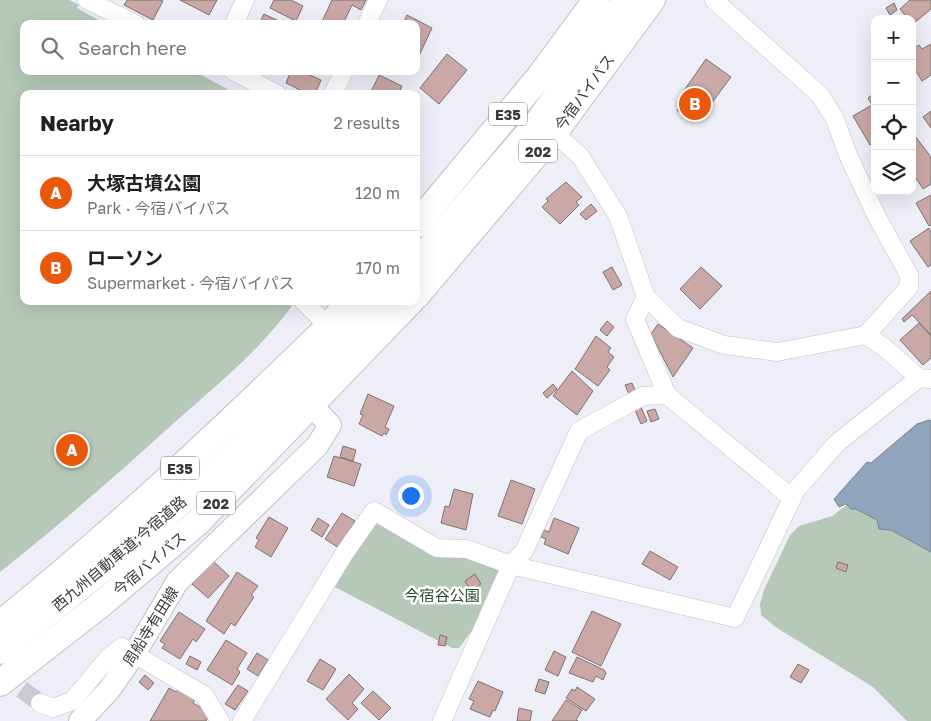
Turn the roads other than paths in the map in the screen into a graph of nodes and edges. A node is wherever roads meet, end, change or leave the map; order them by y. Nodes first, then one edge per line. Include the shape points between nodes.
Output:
1 (87, 0) edge
2 (245, 0) edge
3 (378, 0) edge
4 (578, 0) edge
5 (596, 0) edge
6 (626, 0) edge
7 (652, 0) edge
8 (714, 0) edge
9 (107, 4) edge
10 (130, 20) edge
11 (236, 20) edge
12 (369, 20) edge
13 (241, 75) edge
14 (342, 75) edge
15 (269, 90) edge
16 (335, 90) edge
17 (554, 133) junction
18 (420, 205) edge
19 (420, 220) edge
20 (420, 259) edge
21 (420, 291) edge
22 (646, 297) junction
23 (347, 305) edge
24 (378, 305) edge
25 (407, 305) edge
26 (318, 306) edge
27 (866, 335) junction
28 (925, 379) edge
29 (666, 395) junction
30 (311, 406) junction
31 (792, 498) junction
32 (511, 564) junction
33 (0, 603) edge
34 (0, 624) edge
35 (0, 651) edge
36 (135, 653) junction
37 (0, 682) edge
38 (40, 704) tunnel mouth
39 (80, 721) edge
40 (220, 721) edge
41 (242, 721) edge
42 (442, 721) edge

1 - 9 street
2 - 11 street
3 - 12 street
4 - 18 highway via 485,128
5 - 19 highway, E35 via 540,76
6 - 20 highway, E35 via 538,122
7 - 17 highway, 今宿バイパス / 202
8 - 27 street via 820,95 836,119 848,155 877,217 909,275 909,287
9 - 10 street
13 - 15 street
14 - 16 street
17 - 21 highway, 今宿バイパス / 202
17 - 22 street via 580,156 618,216
22 - 27 street via 678,328 724,345 777,352
22 - 29 street via 635,319
23 - 34 highway, 西九州自動車道;今宿道路 / E35 via 325,330 143,503
24 - 35 highway, 西九州自動車道;今宿道路 / E35 via 228,458 158,522
25 - 30 highway, 今宿バイパス / 202
26 - 33 highway via 202,430 56,559
27 - 28 street
28 - 31 street via 837,443
29 - 31 street
29 - 32 street via 643,396 579,431 524,551
30 - 36 main road, 周船寺有田線 via 330,425 317,446 177,582
30 - 37 highway, 今宿バイパス / 202 via 198,522 100,605
31 - 32 street via 735,618
32 - 41 street via 466,549 437,548 374,511 344,554
32 - 42 street
36 - 38 street via 122,647 72,700 53,708
36 - 39 main road, 周船寺有田線 via 109,690
36 - 40 street via 204,695

